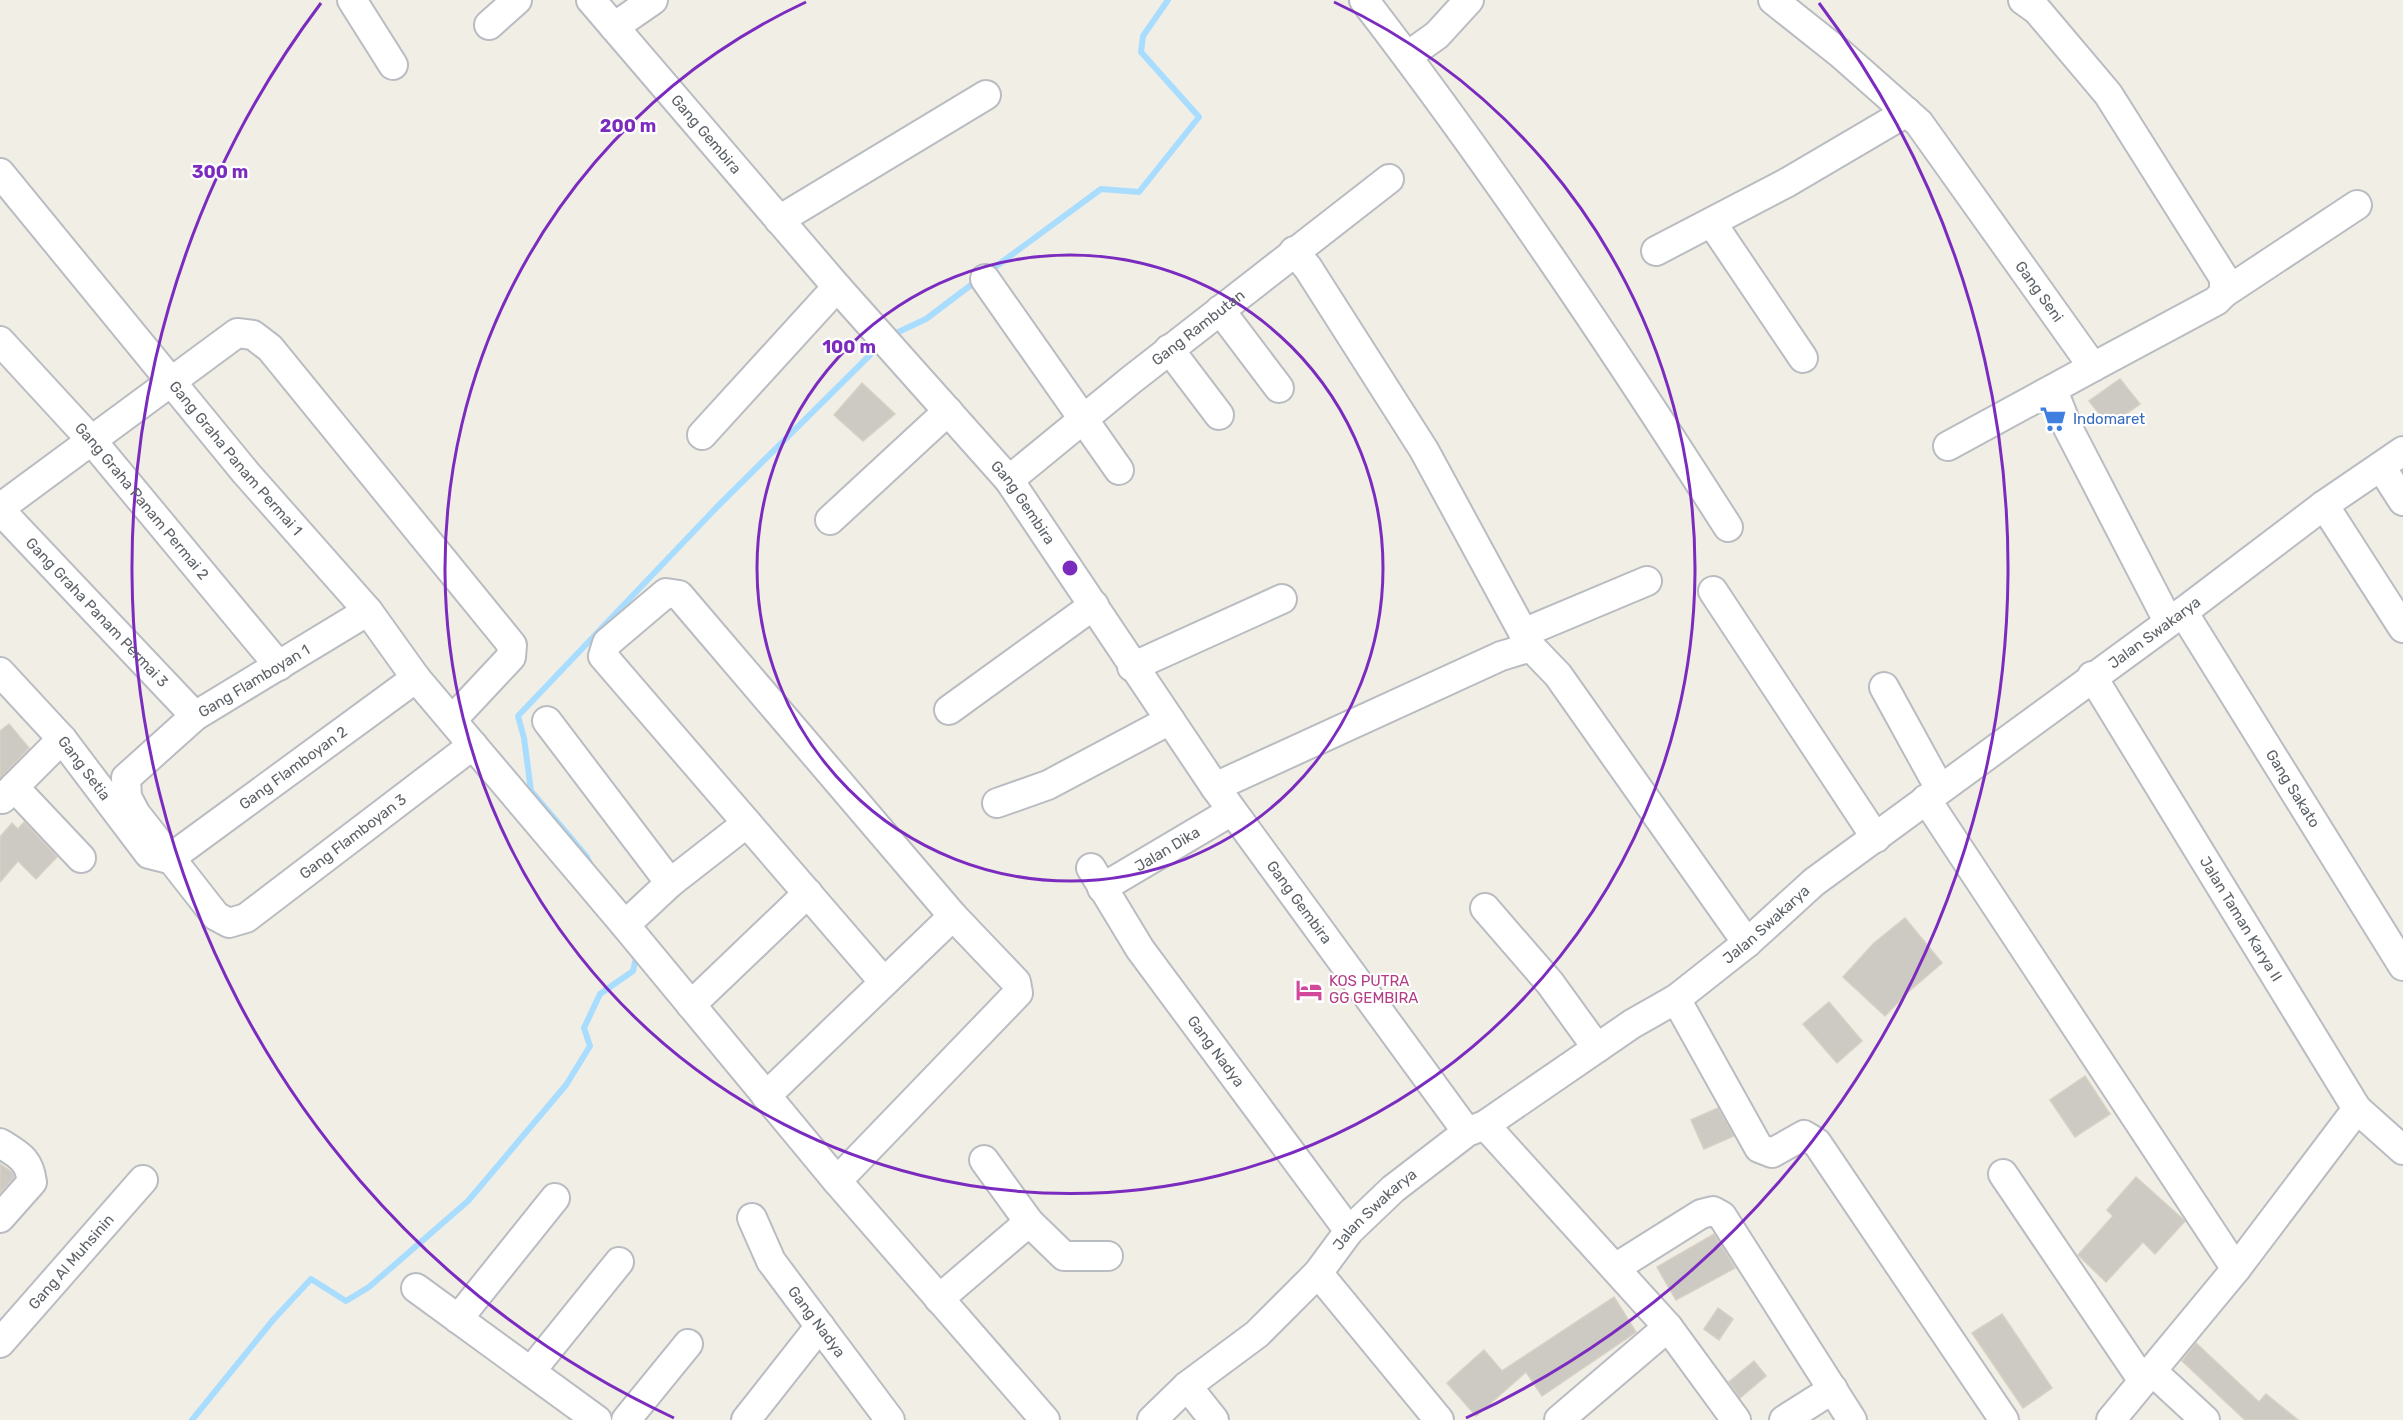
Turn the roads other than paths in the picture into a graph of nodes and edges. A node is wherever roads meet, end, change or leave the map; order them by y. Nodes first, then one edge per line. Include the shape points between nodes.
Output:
1 (352, 0) edge
2 (517, 0) edge
3 (591, 0) edge
4 (653, 0) edge
5 (1364, 0) edge
6 (1469, 0) edge
7 (1773, 0) edge
8 (2023, 0) edge
9 (489, 25) dead end
10 (614, 27) junction
11 (1409, 59) junction
12 (393, 65) dead end
13 (986, 96) dead end
14 (1907, 112) junction
15 (0, 173) edge
16 (1389, 179) dead end
17 (2357, 206) dead end
18 (779, 220) junction
19 (1712, 223) junction
20 (1294, 251) junction
21 (1656, 251) dead end
22 (985, 279) dead end
23 (837, 287) junction
24 (2224, 293) junction
25 (1220, 310) junction
26 (0, 341) edge
27 (1170, 349) junction
28 (1803, 358) dead end
29 (2093, 367) junction
30 (172, 383) junction
31 (1279, 388) dead end
32 (2053, 390) junction
33 (948, 411) junction
34 (1219, 415) dead end
35 (1085, 418) junction
36 (702, 435) dead end
37 (93, 442) junction
38 (1948, 446) dead end
39 (2392, 459) edge
40 (1119, 470) dead end
41 (1009, 480) junction
42 (2403, 501) edge
43 (2324, 505) junction
44 (0, 509) edge
45 (830, 520) dead end
46 (1728, 527) dead end
47 (1647, 581) dead end
48 (1713, 591) dead end
49 (1282, 599) dead end
50 (1094, 605) junction
51 (368, 611) junction
52 (2176, 616) junction
53 (2403, 628) edge
54 (1527, 640) junction
55 (279, 666) junction
56 (1132, 667) junction
57 (0, 672) edge
58 (2092, 676) junction
59 (416, 678) junction
60 (1884, 687) dead end
61 (950, 710) dead end
62 (195, 716) junction
63 (452, 720) junction
64 (1170, 720) junction
65 (547, 721) dead end
66 (62, 739) junction
67 (473, 745) junction
68 (1215, 787) junction
69 (7, 794) edge
70 (1933, 794) junction
71 (997, 803) dead end
72 (1232, 811) junction
73 (747, 823) junction
74 (1876, 838) junction
75 (81, 858) dead end
76 (169, 859) junction
77 (1096, 878) joint
78 (670, 883) junction
79 (808, 893) junction
80 (1485, 908) dead end
81 (953, 916) junction
82 (625, 925) junction
83 (1747, 944) junction
84 (2403, 966) edge
85 (884, 982) junction
86 (1676, 999) junction
87 (691, 1005) junction
88 (1597, 1048) junction
89 (766, 1096) junction
90 (2357, 1109) junction
91 (1476, 1129) junction
92 (0, 1143) edge
93 (2403, 1150) edge
94 (984, 1160) dead end
95 (2003, 1174) dead end
96 (143, 1180) dead end
97 (837, 1182) junction
98 (555, 1198) dead end
99 (0, 1218) edge
100 (752, 1218) dead end
101 (1029, 1222) junction
102 (1348, 1231) junction
103 (1108, 1256) dead end
104 (619, 1262) dead end
105 (1615, 1268) junction
106 (2236, 1269) junction
107 (1318, 1273) junction
108 (416, 1288) dead end
109 (939, 1299) junction
110 (458, 1319) junction
111 (820, 1326) junction
112 (1668, 1327) junction
113 (0, 1343) edge
114 (688, 1344) dead end
115 (531, 1371) junction
116 (2147, 1376) junction
117 (1187, 1386) junction
118 (1833, 1389) junction
119 (597, 1420) edge
120 (626, 1420) edge
121 (746, 1420) edge
122 (890, 1420) edge
123 (1045, 1420) edge
124 (1152, 1420) edge
125 (1214, 1420) edge
126 (1439, 1420) edge
127 (1559, 1420) edge
128 (1736, 1420) edge
129 (1784, 1420) edge
130 (1852, 1420) edge
131 (2004, 1420) edge
132 (2111, 1420) edge
133 (2205, 1420) edge

1 - 12 street
2 - 9 street
3 - 10 street, Gang Gembira
4 - 10 street
5 - 11 street
6 - 11 street
7 - 14 street, Gang Seni
8 - 24 street via 2037,10 2108,93 2222,272
10 - 18 street, Gang Gembira
11 - 46 street via 1615,351
13 - 18 street
14 - 19 street
14 - 29 street, Gang Seni via 1919,123
15 - 30 street, Gang Graha Panam Permai 1
16 - 20 street, Gang Rambutan
17 - 24 street
18 - 23 street, Gang Gembira
19 - 21 street
19 - 28 street
20 - 25 street, Gang Rambutan
20 - 54 street via 1424,450
22 - 35 street
23 - 33 street, Gang Gembira
23 - 36 street
24 - 29 street via 2216,301
25 - 27 street, Gang Rambutan
25 - 31 street
26 - 37 street, Gang Graha Panam Permai 2
27 - 34 street
27 - 35 street, Gang Rambutan
29 - 32 street
30 - 37 street
30 - 51 street, Gang Graha Panam Permai 1
30 - 63 street via 237,333 253,335 278,357 512,645 511,657
32 - 38 street
32 - 52 street via 2067,426
33 - 41 street, Gang Gembira
33 - 45 street
35 - 40 street
35 - 41 street, Gang Rambutan
37 - 44 street
37 - 55 street, Gang Graha Panam Permai 2
39 - 42 street
39 - 43 street, Jalan Swakarya
41 - 50 street, Gang Gembira
43 - 52 street, Jalan Swakarya
43 - 53 street
44 - 62 street, Gang Graha Panam Permai 3
47 - 54 street
48 - 74 street
49 - 56 street
50 - 56 street, Gang Gembira
50 - 61 street
51 - 55 street, Gang Flamboyan 1
51 - 59 street, Gang Graha Panam Permai 1
52 - 58 street, Jalan Swakarya
52 - 84 street, Gang Sakato
54 - 68 street via 1502,656
54 - 83 street via 1558,675
55 - 62 street, Gang Flamboyan 1
56 - 64 street, Gang Gembira
57 - 66 street, Gang Setia
58 - 70 street, Jalan Swakarya
58 - 90 street, Jalan Taman Karya II
59 - 63 street, Gang Graha Panam Permai 1
59 - 76 street, Gang Flamboyan 2
60 - 70 street
62 - 76 street, Gang Flamboyan 1 via 126,778 124,786 136,814
63 - 67 street, Gang Graha Panam Permai 1
64 - 68 street, Gang Gembira
64 - 71 street via 1048,785
65 - 78 street
66 - 69 street
66 - 76 street, Gang Setia via 150,854
67 - 76 street, Gang Flamboyan 3 via 246,918 230,922 216,916
67 - 82 street, Gang Graha Panam Permai 1
68 - 72 street, Gang Gembira
69 - 75 street
70 - 74 street, Jalan Swakarya
70 - 106 street
72 - 77 street, Jalan Dika
72 - 91 street, Gang Gembira
73 - 78 street
73 - 79 street
73 - 81 street via 603,656 607,643 666,593 679,595
74 - 83 street, Jalan Swakarya via 1814,882
77 - 102 street, Gang Nadya via 1140,949
78 - 82 street
79 - 85 street
79 - 87 street
80 - 88 street via 1550,983
81 - 85 street
81 - 97 street via 1016,982 1018,993
82 - 87 street, Gang Graha Panam Permai 1
83 - 86 street, Jalan Swakarya
85 - 89 street
86 - 88 street, Jalan Swakarya
86 - 131 street via 1759,1148 1772,1153 1804,1135 1817,1143
87 - 89 street, Gang Graha Panam Permai 1
88 - 91 street, Jalan Swakarya
89 - 97 street, Gang Graha Panam Permai 1
90 - 93 street, Jalan Taman Karya II
90 - 106 street
91 - 102 street, Jalan Swakarya via 1393,1190
91 - 105 street, Gang Gembira
92 - 99 street via 30,1166 32,1182
94 - 101 street
95 - 116 street
96 - 113 street, Gang Al Muhsinin
97 - 109 street, Gang Graha Panam Permai 1
98 - 110 street
100 - 111 street, Gang Nadya via 771,1261
101 - 103 street via 1064,1256
101 - 109 street
102 - 107 street, Jalan Swakarya
104 - 115 street
105 - 112 street, Gang Gembira
105 - 118 street via 1701,1214 1713,1211 1722,1216
106 - 116 street
107 - 117 street, Jalan Swakarya via 1257,1334
107 - 126 street
108 - 110 street
109 - 123 street, Gang Graha Panam Permai 1
110 - 115 street
111 - 121 street
111 - 122 street, Gang Nadya
112 - 127 street
112 - 128 street, Gang Gembira
114 - 120 street
115 - 119 street
116 - 132 street
116 - 133 street
117 - 124 street, Jalan Swakarya
117 - 125 street
118 - 129 street
118 - 130 street

